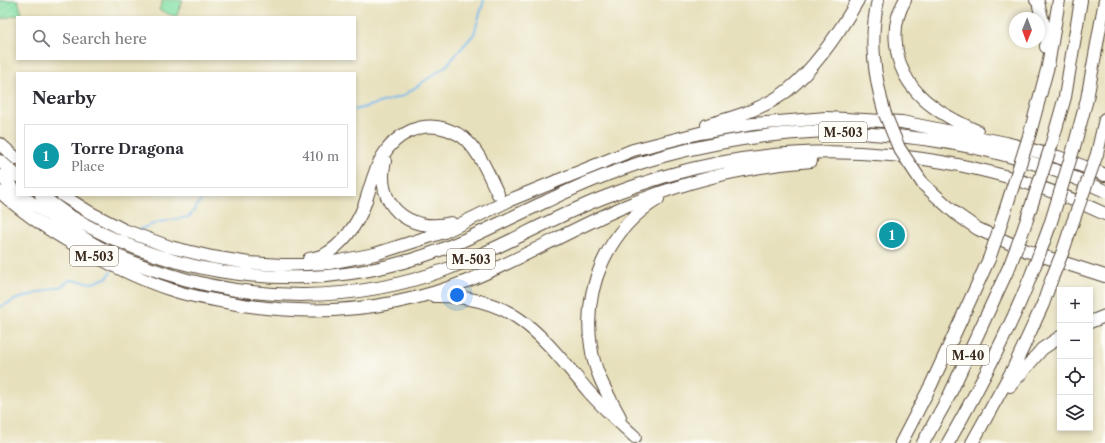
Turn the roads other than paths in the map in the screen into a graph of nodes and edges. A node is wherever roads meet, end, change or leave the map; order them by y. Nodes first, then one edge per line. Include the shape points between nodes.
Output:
1 (858, 0) edge
2 (878, 0) edge
3 (905, 0) edge
4 (1036, 0) edge
5 (1059, 0) edge
6 (1081, 0) edge
7 (1105, 0) edge
8 (1040, 93) junction
9 (1105, 119) edge
10 (1105, 134) edge
11 (393, 143) junction
12 (1006, 143) junction
13 (0, 144) edge
14 (633, 150) junction
15 (1097, 154) junction
16 (16, 159) edge
17 (930, 160) junction
18 (0, 161) edge
19 (16, 175) edge
20 (1105, 175) edge
21 (0, 176) edge
22 (685, 184) junction
23 (16, 191) edge
24 (0, 192) edge
25 (1105, 192) edge
26 (498, 194) dead end
27 (22, 196) edge
28 (42, 196) edge
29 (64, 196) edge
30 (1105, 214) edge
31 (473, 218) junction
32 (61, 224) junction
33 (444, 232) junction
34 (282, 265) junction
35 (1105, 276) edge
36 (301, 278) junction
37 (168, 289) junction
38 (416, 298) junction
39 (1105, 316) edge
40 (1093, 321) edge
41 (1057, 339) edge
42 (991, 408) junction
43 (620, 417) dead end
44 (635, 436) dead end
45 (901, 443) edge
46 (922, 443) edge
47 (948, 443) edge
48 (972, 443) edge

1 - 14 highway, M-503 via 830,44 788,90 764,105 726,120 657,140
2 - 35 highway, M-503, bridge via 874,33 877,88 899,148 923,184 978,230 1027,251
3 - 12 highway via 894,30 897,58 909,84 932,107 954,122
4 - 8 highway via 1047,38
5 - 8 highway via 1048,66
6 - 46 highway, M-40, bridge via 1065,97 1052,146 1021,236 949,396
7 - 47 highway, M-40, bridge via 1087,99 1050,225 1015,313 972,401
8 - 45 highway, bridge via 1030,133 989,259 931,385
9 - 15 highway
10 - 15 highway
11 - 26 highway via 420,127 436,126 454,132 466,140 475,151
11 - 31 highway, M-503 via 385,162 383,183 386,196 405,219 430,226 443,226
11 - 34 highway, M-503 via 382,157 364,208 340,243 323,255
12 - 14 highway, M-503 via 902,122 826,118 753,124 700,133
12 - 20 highway, M-503 via 1058,157
13 - 16 highway
14 - 31 highway, M-503 via 510,200
15 - 42 highway, bridge via 1043,304 1013,369
17 - 22 highway, M-503 via 796,162 733,172
17 - 30 highway, M-503 via 1002,175
17 - 32 highway, M-503 via 879,154 826,153 762,157 702,167 672,174 584,205 447,269 414,280 330,295 276,296 216,288 188,281 143,266 100,247
18 - 19 highway
21 - 23 highway
22 - 38 highway, M-503 via 622,208 472,279
22 - 43 highway, M-503 via 651,203 626,226 605,255 596,278 590,301 591,347 600,380
24 - 37 highway, M-503 via 56,235 126,272
25 - 36 highway, M-503 via 1074,178 1009,156 940,141 830,131 765,136 698,147 624,169 580,186 468,238 407,261 351,273
27 - 32 highway, M-503
28 - 36 highway, M-503 via 66,214 144,252 196,268 225,273
29 - 34 highway, M-503 via 124,230 191,253 249,263
31 - 33 highway, M-503
32 - 37 highway via 99,253
33 - 34 highway, M-503 via 375,254 329,263
33 - 36 highway via 369,263
37 - 38 highway, M-503 via 199,298 275,310 345,309 378,306
38 - 44 highway via 467,298 492,304 509,312 545,340 598,402
39 - 40 highway
41 - 42 highway via 1042,349
42 - 48 highway

